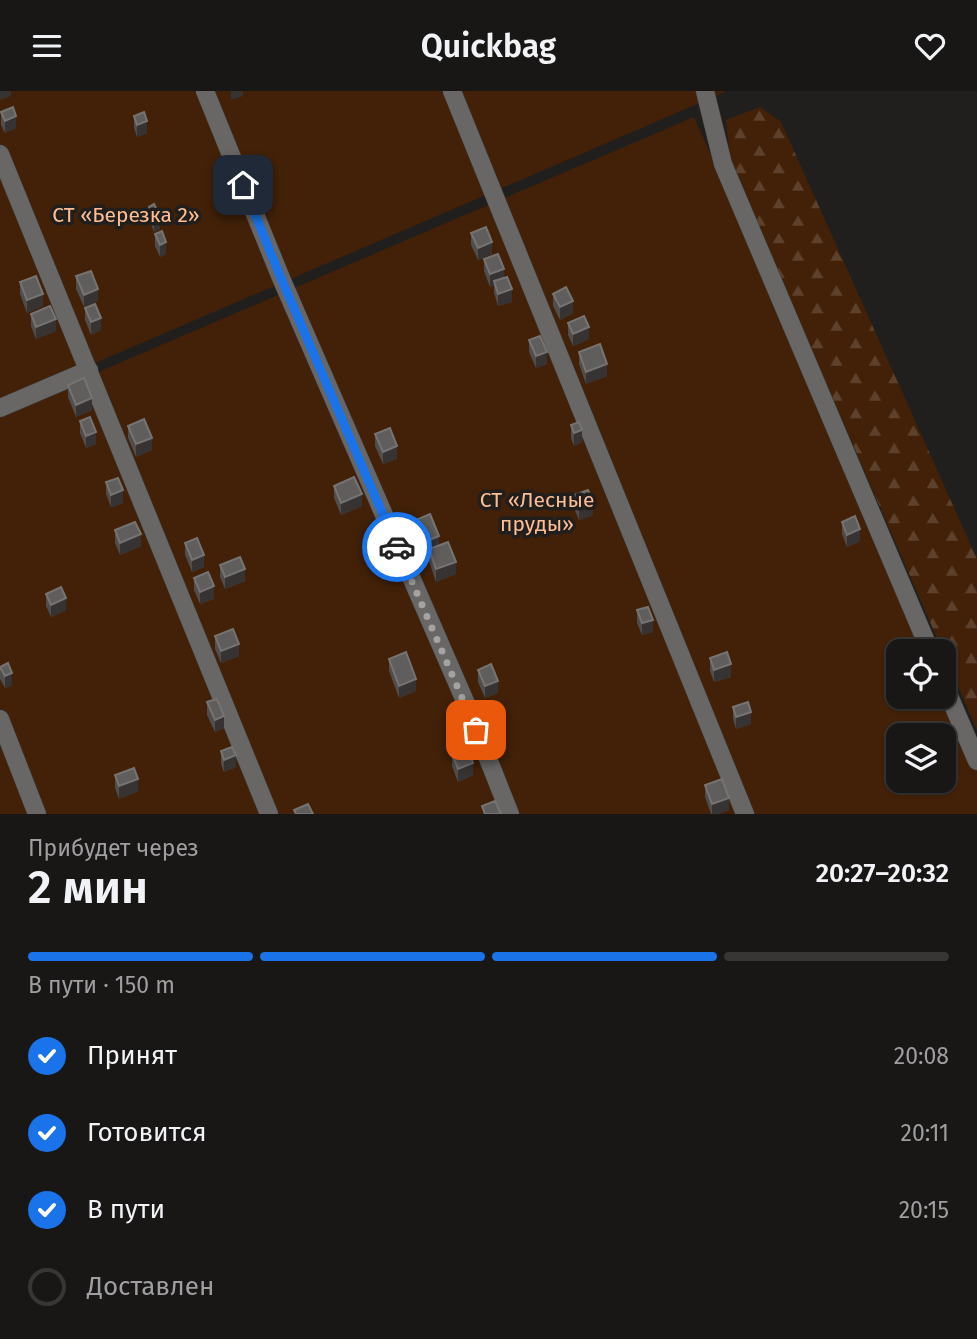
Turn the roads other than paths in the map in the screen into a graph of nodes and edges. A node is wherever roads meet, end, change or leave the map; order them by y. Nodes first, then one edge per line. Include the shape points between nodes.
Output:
1 (205, 91) edge
2 (452, 91) edge
3 (705, 91) edge
4 (0, 154) edge
5 (89, 370) junction
6 (0, 408) edge
7 (925, 639) edge
8 (955, 709) edge
9 (0, 719) edge
10 (977, 761) edge
11 (37, 814) edge
12 (269, 814) edge
13 (510, 814) edge
14 (746, 814) edge

1 - 13 street
2 - 14 street
3 - 7 street via 723,164
4 - 5 street
5 - 6 street
5 - 12 street
8 - 10 street
9 - 11 street

